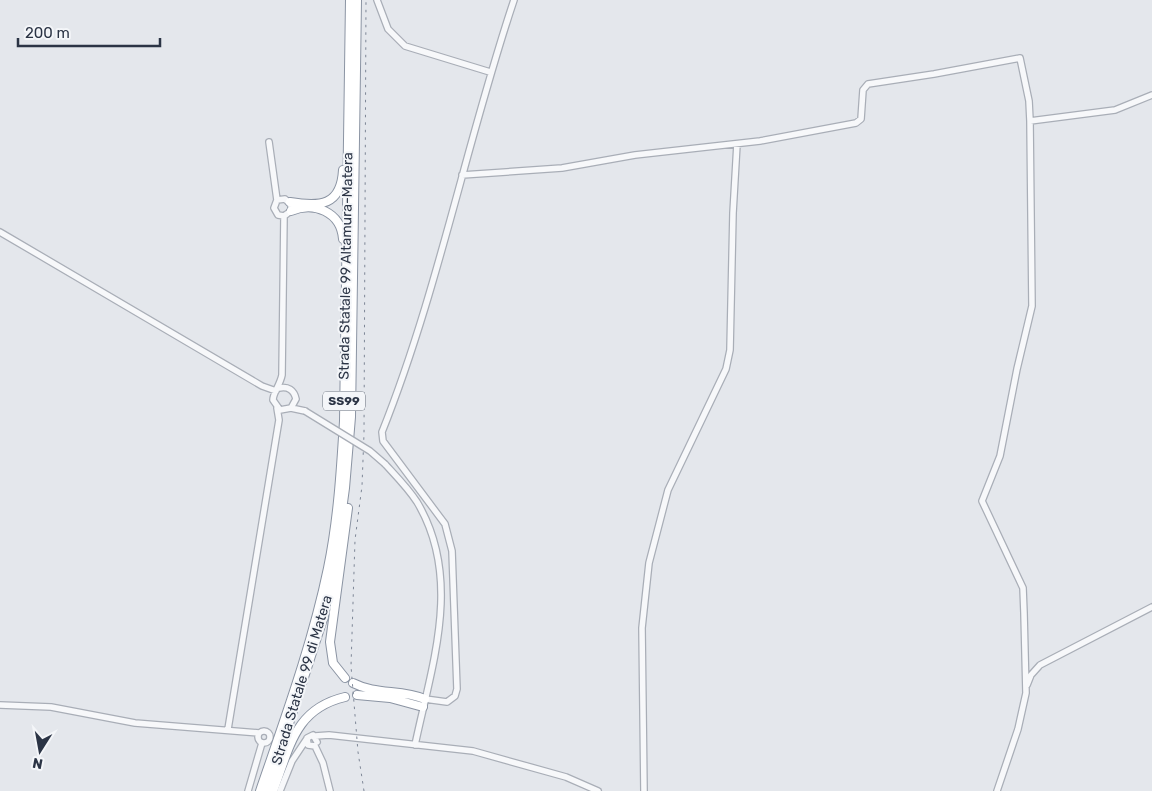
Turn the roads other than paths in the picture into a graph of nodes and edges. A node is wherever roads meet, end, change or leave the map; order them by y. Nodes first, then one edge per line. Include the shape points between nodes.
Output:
1 (350, 0) edge
2 (356, 0) edge
3 (377, 0) edge
4 (514, 0) edge
5 (350, 28) junction
6 (490, 72) junction
7 (1152, 95) edge
8 (1030, 121) junction
9 (269, 142) dead end
10 (737, 144) junction
11 (462, 175) junction
12 (277, 200) junction
13 (288, 210) junction
14 (0, 232) edge
15 (345, 342) junction
16 (282, 375) junction
17 (262, 386) junction
18 (287, 388) junction
19 (278, 390) junction
20 (273, 398) junction
21 (296, 399) junction
22 (277, 408) junction
23 (289, 409) junction
24 (305, 411) junction
25 (351, 417) junction
26 (279, 420) junction
27 (1152, 607) edge
28 (345, 678) dead end
29 (353, 683) dead end
30 (1026, 687) junction
31 (358, 695) dead end
32 (345, 697) dead end
33 (424, 703) junction
34 (0, 705) edge
35 (228, 729) junction
36 (258, 733) junction
37 (312, 742) junction
38 (262, 743) junction
39 (414, 745) junction
40 (248, 791) edge
41 (260, 791) edge
42 (267, 791) edge
43 (273, 791) edge
44 (280, 791) edge
45 (330, 791) edge
46 (598, 791) edge
47 (644, 791) edge
48 (998, 791) edge

1 - 5 highway, Strada Statale 99 Altamura-Matera / SS99
2 - 25 highway, Strada Statale 99 di Matera / SS99
3 - 6 street via 388,29 405,46
4 - 6 street
5 - 13 highway via 341,187 324,203
5 - 15 highway, Strada Statale 99 Altamura-Matera / SS99
6 - 11 street
7 - 8 street via 1115,110
8 - 10 street via 1020,58 868,84 863,90 862,117 858,122
8 - 30 street via 1032,306 1000,456 982,502 1023,588
9 - 12 street
10 - 11 street via 635,155 562,168
10 - 47 street via 730,350 726,369 668,490 648,563 642,628
11 - 33 street via 404,376 382,432 383,442 446,524 452,551 457,688 455,696 447,702
12 - 13 street via 285,199
12 - 13 street via 274,211 278,215
13 - 15 highway via 315,208 325,211 339,224 343,240
13 - 16 street
14 - 17 street
15 - 41 highway, Strada Statale 99 Altamura-Matera / SS99 via 340,488 328,568 304,663
16 - 18 street
16 - 19 street
17 - 19 street
17 - 20 street
18 - 19 street
18 - 21 street
19 - 20 street
20 - 22 street
21 - 23 street
21 - 24 street
22 - 23 street
22 - 26 street
23 - 24 street
23 - 26 street
24 - 33 street, bridge via 370,451 385,464 408,490 425,518 442,572 441,619
25 - 28 highway via 347,518 330,642 333,664
25 - 42 highway, Strada Statale 99 di Matera / SS99 via 346,488 334,568 309,666
26 - 35 street
27 - 30 street via 1040,665
29 - 33 highway via 371,690 409,694
30 - 48 street via 1018,729
31 - 33 highway
32 - 43 highway via 318,706 301,722
33 - 39 street
34 - 35 street via 51,707 135,723
35 - 36 street
36 - 38 street
36 - 38 street via 264,731 269,734 268,741
37 - 39 street via 329,735
37 - 44 street via 297,752
37 - 45 street via 323,763
38 - 40 street
39 - 46 street via 474,751 566,777

